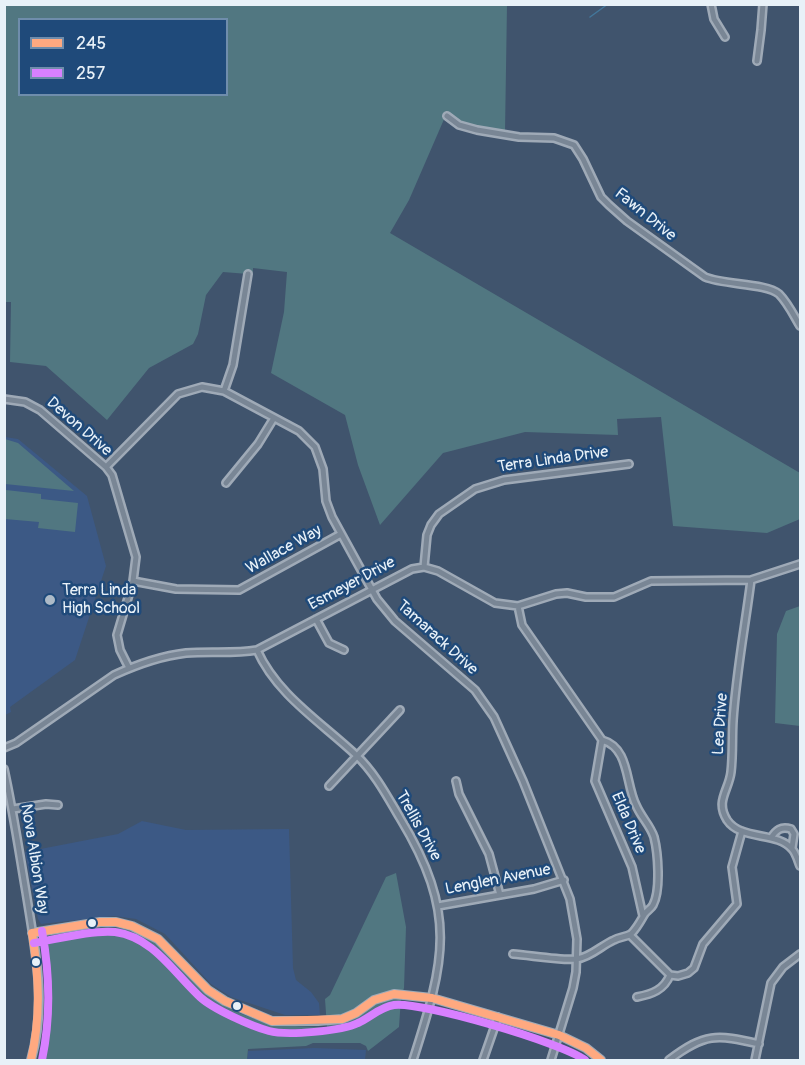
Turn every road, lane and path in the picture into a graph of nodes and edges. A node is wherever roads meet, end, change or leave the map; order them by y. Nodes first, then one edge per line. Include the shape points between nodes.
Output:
1 (711, 4) edge
2 (763, 4) edge
3 (725, 37) dead end
4 (757, 61) dead end
5 (447, 116) dead end
6 (248, 274) dead end
7 (801, 326) edge
8 (224, 391) junction
9 (4, 399) edge
10 (274, 418) junction
11 (629, 464) dead end
12 (106, 467) junction
13 (226, 483) dead end
14 (341, 534) junction
15 (801, 564) edge
16 (424, 567) junction
17 (751, 580) junction
18 (134, 581) junction
19 (371, 589) junction
20 (518, 606) junction
21 (316, 619) junction
22 (257, 650) junction
23 (344, 650) dead end
24 (129, 668) junction
25 (400, 710) dead end
26 (602, 740) junction
27 (4, 748) edge
28 (357, 756) junction
29 (4, 770) edge
30 (456, 781) dead end
31 (329, 786) dead end
32 (57, 805) dead end
33 (13, 809) junction
34 (742, 831) junction
35 (771, 838) junction
36 (792, 848) junction
37 (801, 866) edge
38 (564, 880) junction
39 (500, 895) junction
40 (438, 906) junction
41 (643, 916) junction
42 (32, 933) junction
43 (630, 935) junction
44 (513, 954) dead end
45 (801, 954) edge
46 (577, 959) junction
47 (670, 975) junction
48 (637, 997) dead end
49 (432, 998) junction
50 (498, 1017) junction
51 (559, 1035) junction
52 (759, 1044) junction
53 (31, 1060) edge
54 (413, 1060) edge
55 (483, 1060) edge
56 (551, 1060) edge
57 (601, 1060) edge
58 (669, 1060) edge
59 (755, 1060) edge

1 - 3 street via 714,20
2 - 4 street
5 - 7 street, Fawn Drive via 459,125 477,130 572,143 601,197 627,221 705,278 777,292
6 - 8 street via 233,365
8 - 10 street, Tamarack Drive
8 - 12 street, Tamarack Drive via 202,387 178,394
9 - 12 street, Devon Drive via 25,402 40,410
10 - 13 street
10 - 14 street, Tamarack Drive via 299,432 315,447 323,470 326,501
11 - 16 street, Terra Linda Drive via 504,480 475,489 439,514 431,525
12 - 18 street, Devon Drive via 112,475 136,557
14 - 18 street, Wallace Way via 239,590 176,589
14 - 19 street, Tamarack Drive
15 - 17 street
16 - 19 street, Esmeyer Drive
16 - 20 street via 495,603
17 - 20 street via 651,582 614,597 556,594
17 - 34 street, Lea Drive via 730,777 721,807 727,821
18 - 24 street, Devon Drive via 117,635
19 - 21 street, Esmeyer Drive
19 - 38 street, Tamarack Drive via 384,610 475,690 494,717
20 - 26 street, Elda Drive via 522,625
21 - 22 street, Esmeyer Drive
21 - 23 street via 329,643
22 - 24 street, Esmeyer Drive via 159,657
22 - 28 street, Trellis Drive via 277,684
24 - 27 street, Esmeyer Drive
25 - 28 street
26 - 41 street, Elda Drive via 595,781 632,867
26 - 41 street, Elda Drive via 620,753 636,806 654,837 657,894
28 - 31 street
28 - 40 street, Trellis Drive via 372,772 421,853
29 - 33 street, Nova Albion Way
30 - 39 street via 489,854
32 - 33 street
33 - 42 street, Nova Albion Way
34 - 35 street
34 - 47 street via 732,867 737,904 703,944 694,968 678,976
35 - 36 street
35 - 36 street via 784,827 791,829
36 - 37 street
38 - 39 street, Lenglen Avenue
38 - 46 street, Tamarack Drive via 575,917
39 - 40 street, Lenglen Avenue
40 - 49 street, Trellis Drive via 440,952
41 - 43 street, Elda Drive
42 - 49 street via 100,922 132,926 158,939 208,990 272,1021 342,1019 374,1000 394,994
42 - 53 street, Nova Albion Way via 39,1005
43 - 46 street
43 - 47 street
44 - 46 street
45 - 52 street via 783,967 771,983
46 - 51 street, Tamarack Drive
47 - 48 street via 662,988
49 - 50 street
49 - 54 street, Trellis Drive
50 - 51 street
50 - 55 street
51 - 56 street, Tamarack Drive
51 - 57 street
52 - 58 street via 725,1036 706,1039 690,1044
52 - 59 street

